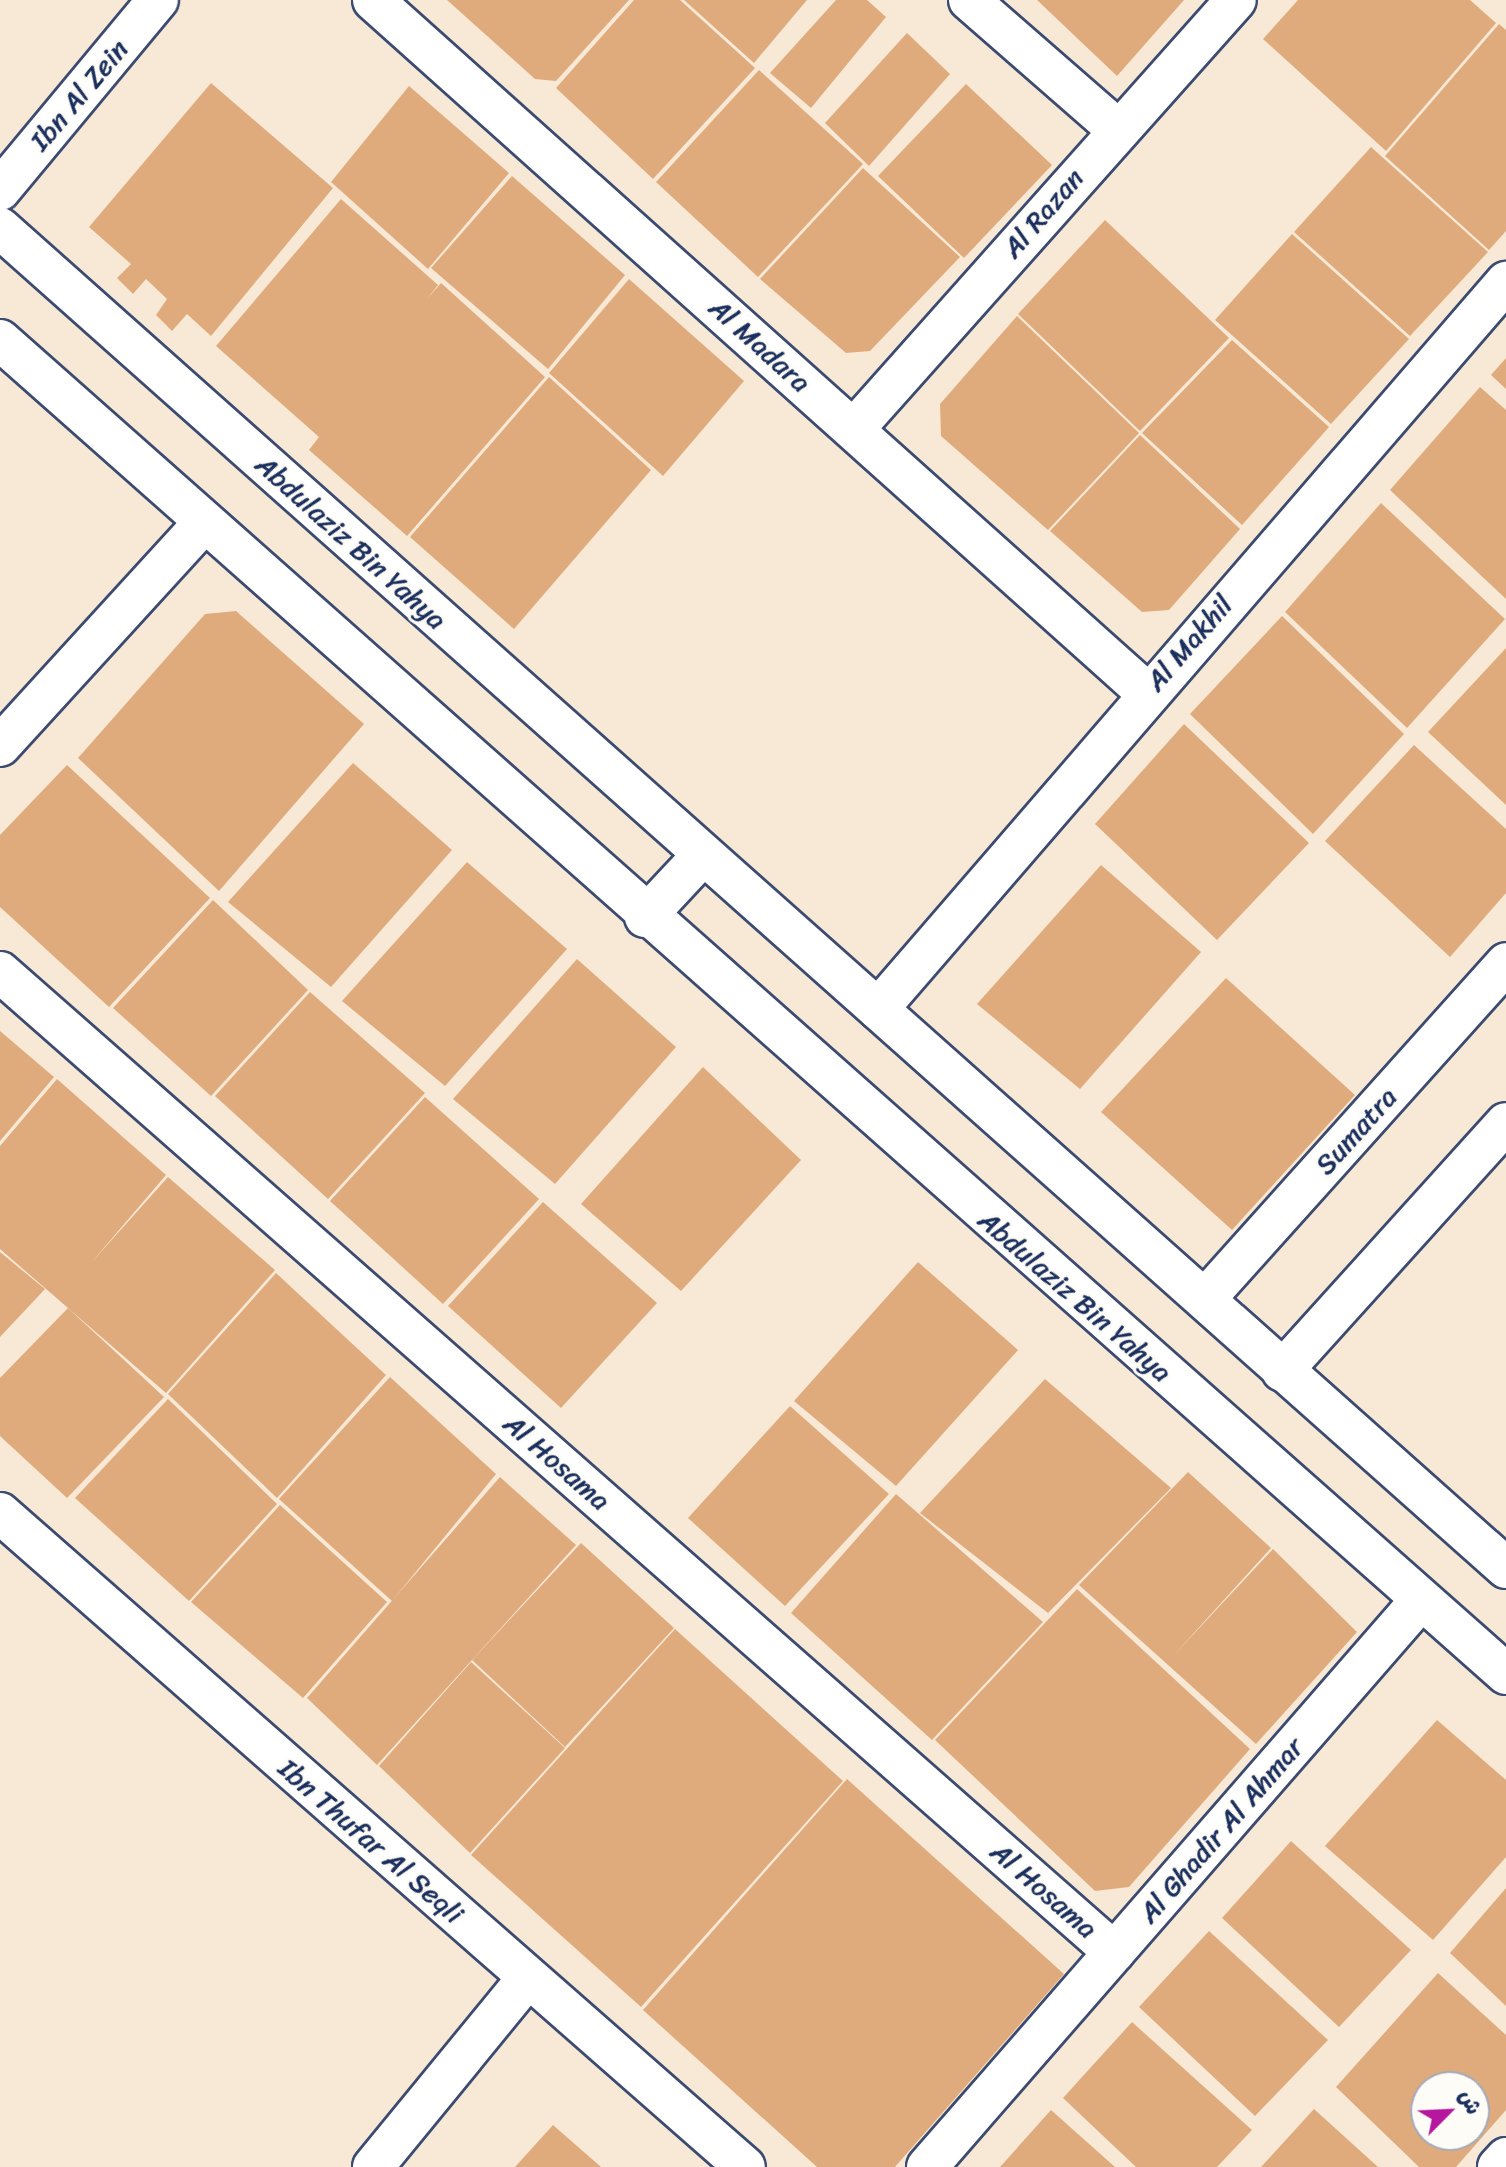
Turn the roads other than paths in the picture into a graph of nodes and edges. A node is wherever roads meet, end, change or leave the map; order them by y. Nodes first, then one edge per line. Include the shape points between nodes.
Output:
1 (158, 0) edge
2 (373, 0) edge
3 (969, 0) edge
4 (1236, 0) edge
5 (1117, 129) junction
6 (0, 190) edge
7 (0, 228) edge
8 (1506, 282) edge
9 (0, 340) edge
10 (854, 429) junction
11 (202, 525) junction
12 (1146, 692) junction
13 (0, 746) edge
14 (701, 857) junction
15 (645, 917) junction
16 (1506, 963) edge
17 (0, 972) edge
18 (878, 1009) junction
19 (1506, 1123) edge
20 (1205, 1299) junction
21 (1282, 1371) junction
22 (0, 1513) edge
23 (1506, 1568) edge
24 (1420, 1601) junction
25 (1506, 1674) edge
26 (1114, 1952) junction
27 (527, 1979) junction
28 (1506, 2158) edge
29 (373, 2167) edge
30 (745, 2167) edge
31 (927, 2167) edge
32 (1498, 2167) edge

1 - 6 street, Ibn Al Zein
2 - 10 street, Al Madara
3 - 5 street
4 - 5 street, Al Razan
5 - 10 street, Al Razan
7 - 14 street, Abdulaziz Bin Yahya
8 - 12 street, Al Makhil
9 - 11 street, Abdulaziz Bin Yahya
10 - 12 street, Al Madara
11 - 13 street
11 - 15 street, Abdulaziz Bin Yahya
12 - 18 street, Al Makhil
14 - 15 street
14 - 18 street, Abdulaziz Bin Yahya
15 - 24 street, Abdulaziz Bin Yahya
16 - 20 street, Sumatra
17 - 26 street, Al Hosama
18 - 20 street, Abdulaziz Bin Yahya
19 - 21 street
20 - 21 street, Abdulaziz Bin Yahya
21 - 23 street, Abdulaziz Bin Yahya
22 - 27 street, Ibn Thufar Al Seqli
24 - 25 street, Abdulaziz Bin Yahya
24 - 26 street, Al Ghadir Al Ahmar
26 - 31 street, Al Ghadir Al Ahmar
27 - 29 street
27 - 30 street, Ibn Thufar Al Seqli
28 - 32 street

